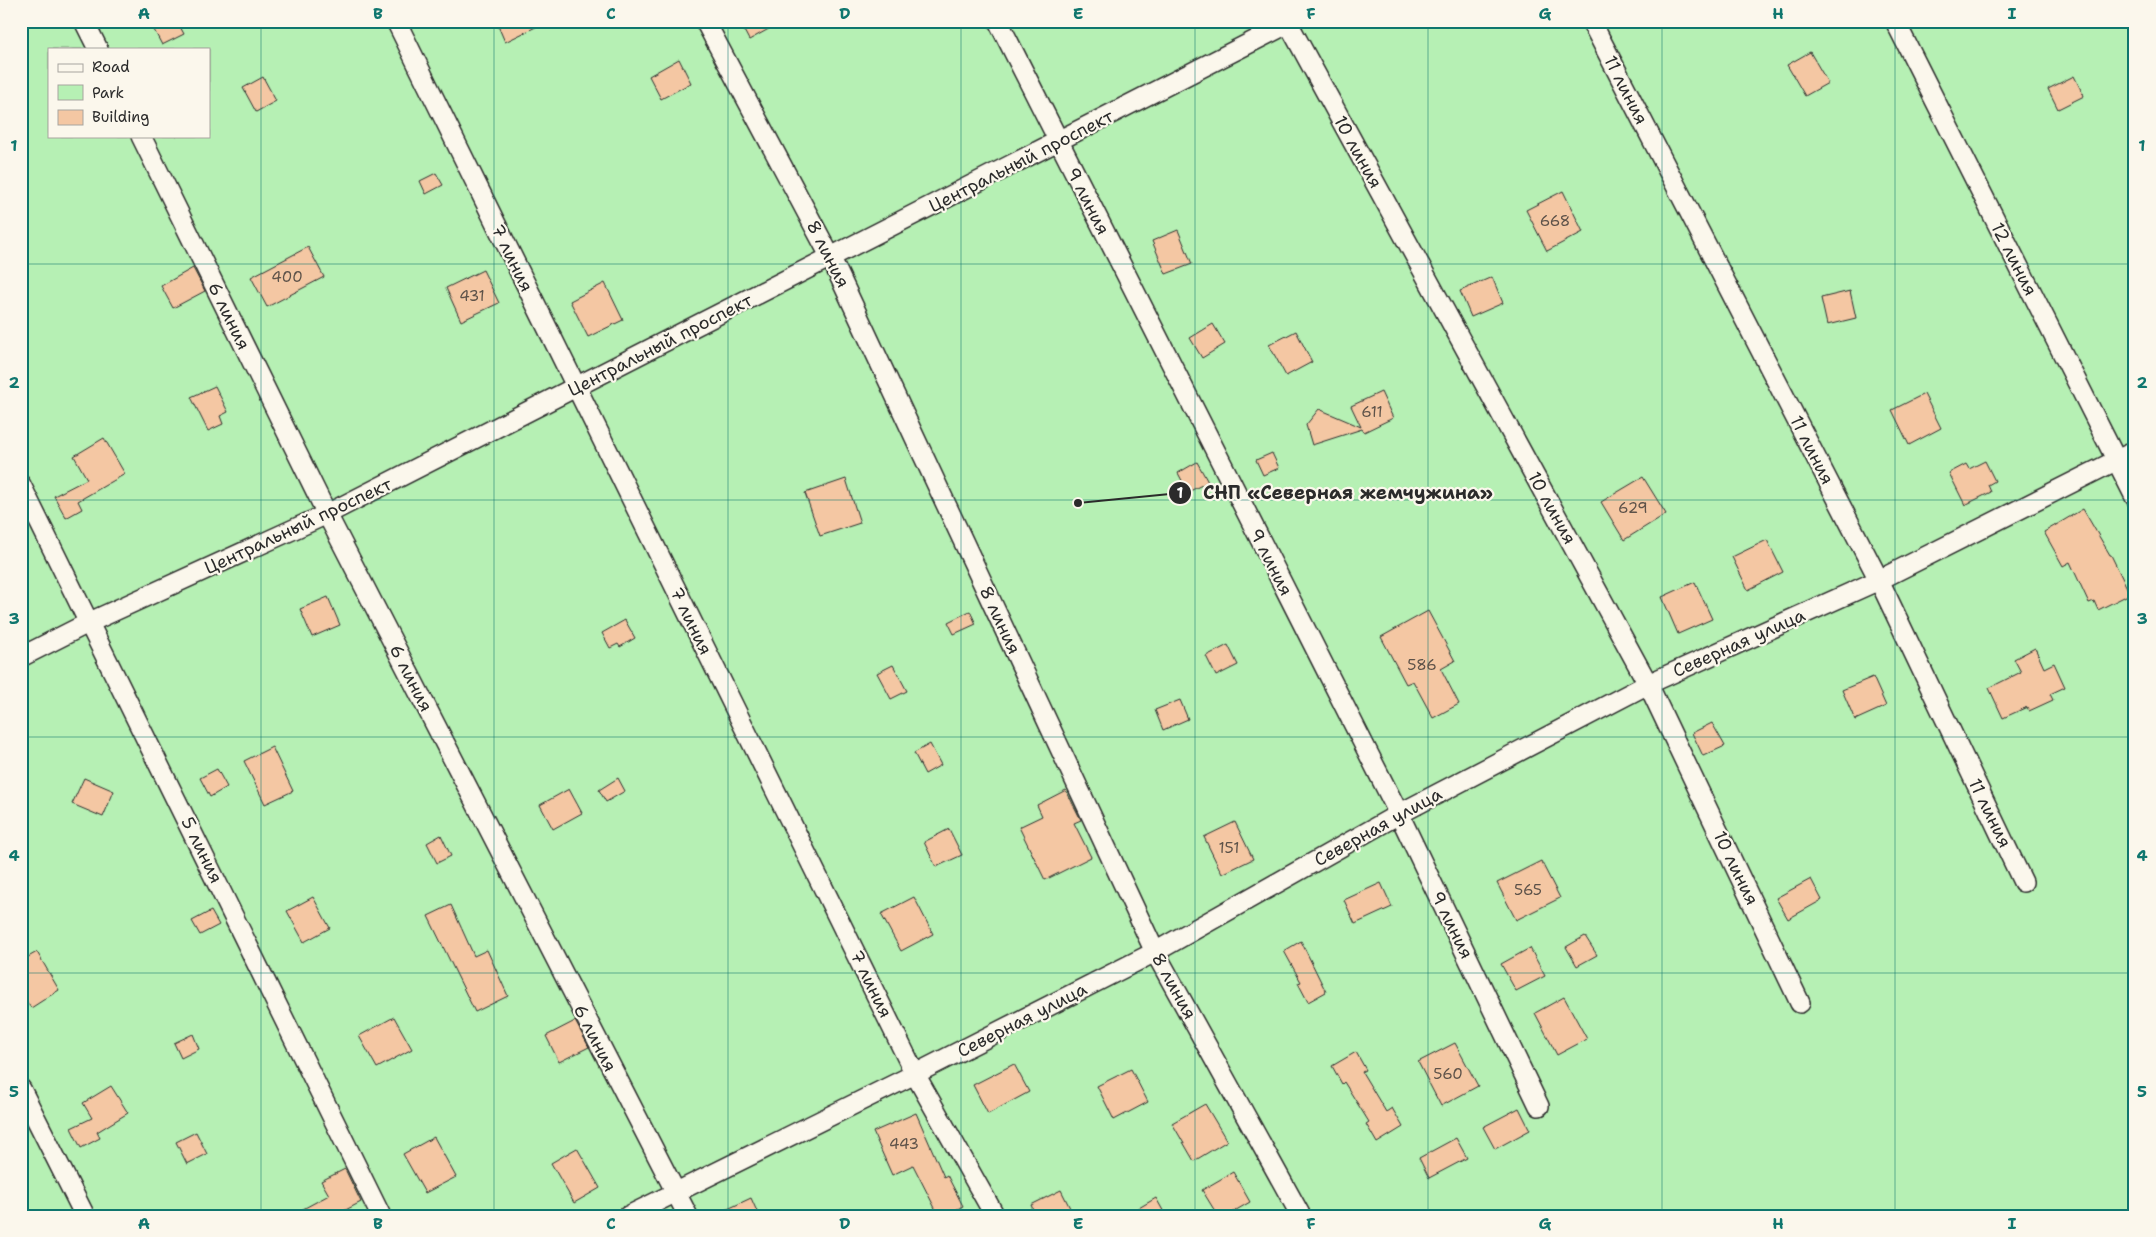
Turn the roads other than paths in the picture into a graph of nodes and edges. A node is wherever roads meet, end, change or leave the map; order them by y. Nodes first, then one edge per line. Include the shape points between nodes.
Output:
1 (84, 21) edge
2 (396, 21) edge
3 (705, 21) edge
4 (998, 21) edge
5 (1591, 21) edge
6 (1895, 21) edge
7 (1289, 22) edge
8 (98, 48) edge
9 (142, 138) edge
10 (1058, 143) junction
11 (831, 258) junction
12 (576, 389) junction
13 (2135, 451) edge
14 (2116, 462) junction
15 (21, 485) edge
16 (2135, 497) edge
17 (327, 514) junction
18 (1879, 580) junction
19 (90, 622) junction
20 (21, 657) edge
21 (1648, 684) junction
22 (1399, 814) junction
23 (2023, 882) dead end
24 (1155, 952) junction
25 (1800, 1003) dead end
26 (915, 1074) junction
27 (21, 1089) edge
28 (1539, 1106) dead end
29 (675, 1194) junction
30 (85, 1216) edge
31 (381, 1216) edge
32 (628, 1216) edge
33 (688, 1216) edge
34 (995, 1216) edge
35 (1301, 1216) edge

1 - 8 street
2 - 12 street, 7 линия
3 - 11 street, 8 линия
4 - 10 street, 9 линия
5 - 18 street, 11 линия
6 - 14 street, 12 линия
7 - 10 street, Центральный проспект
7 - 21 street, 10 линия
9 - 17 street, 6 линия
10 - 11 street, Центральный проспект
10 - 22 street, 9 линия
11 - 12 street, Центральный проспект
11 - 24 street, 8 линия
12 - 17 street, Центральный проспект
12 - 26 street, 7 линия
13 - 14 street, Северная улица
14 - 16 street, 12 линия
14 - 18 street, Северная улица
15 - 19 street, 5 линия
17 - 19 street, Центральный проспект
17 - 29 street, 6 линия
18 - 21 street, Северная улица
18 - 23 street, 11 линия
19 - 20 street, Центральный проспект
19 - 31 street, 5 линия
21 - 22 street, Северная улица
21 - 25 street, 10 линия
22 - 24 street, Северная улица
22 - 28 street, 9 линия
24 - 26 street, Северная улица
24 - 35 street, 8 линия
26 - 29 street, Северная улица
26 - 34 street, 7 линия
27 - 30 street
29 - 32 street, Северная улица
29 - 33 street, 6 линия

